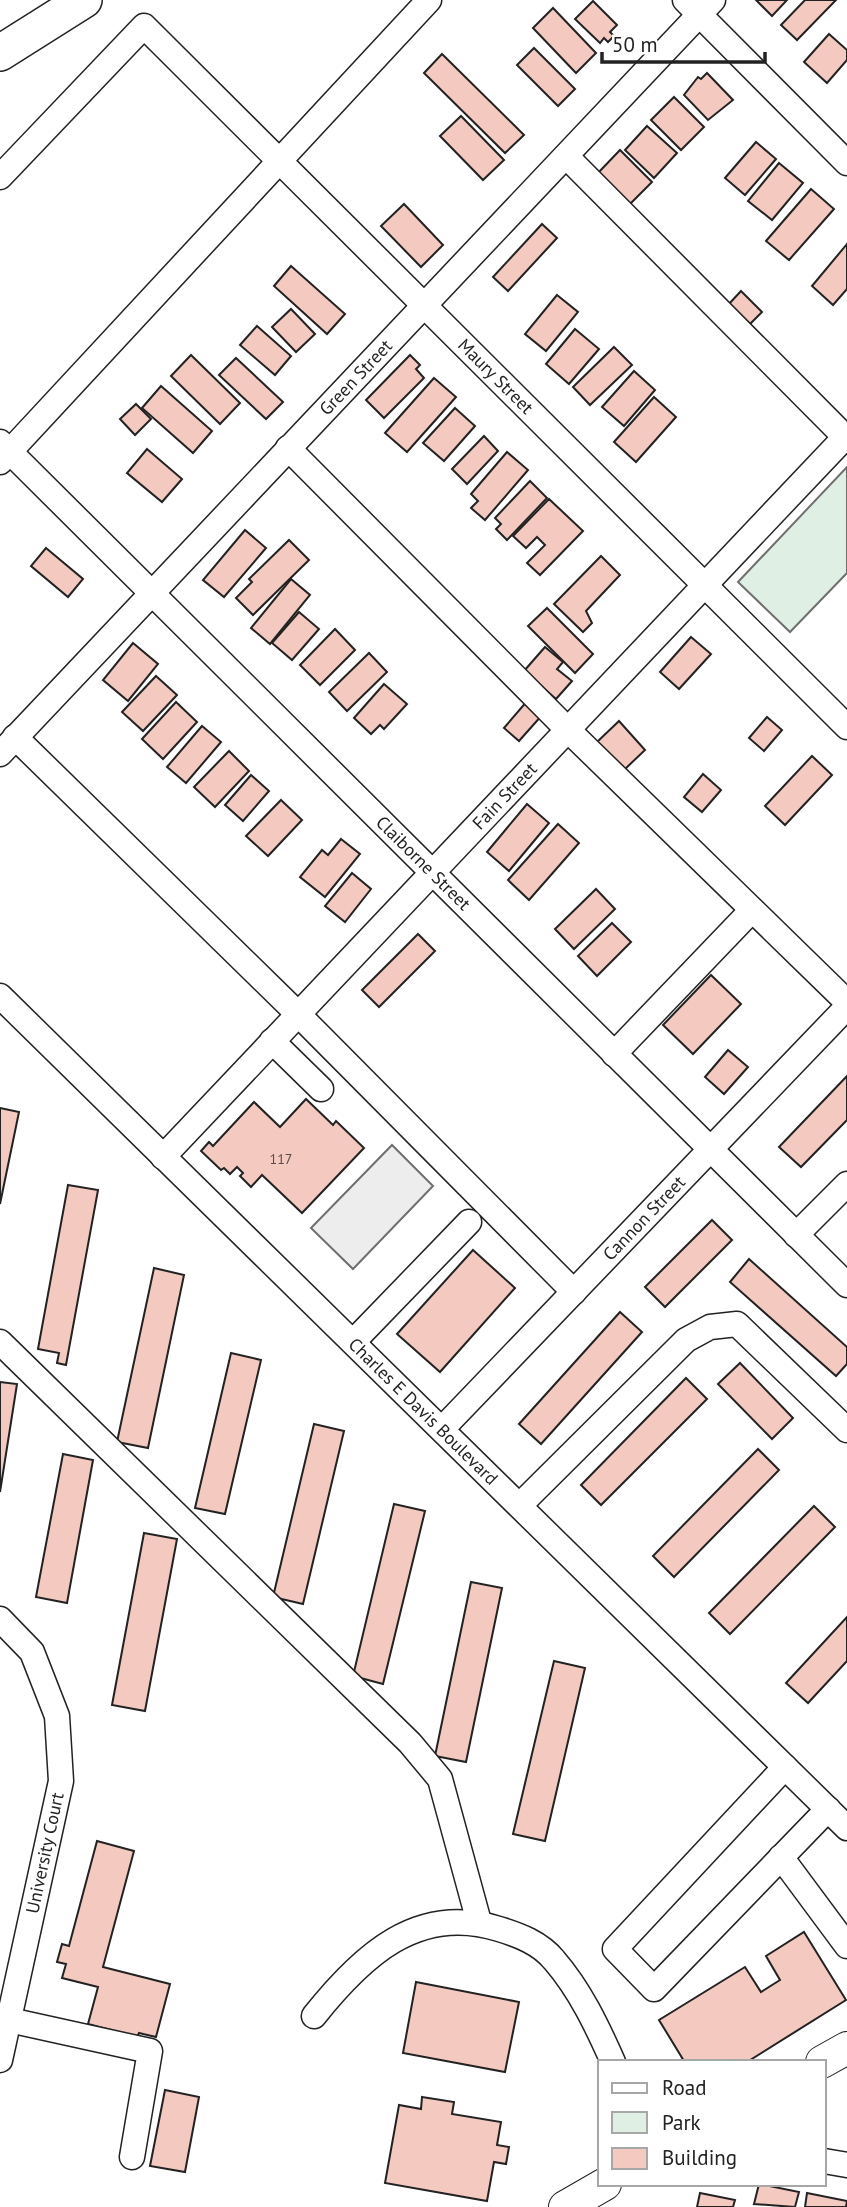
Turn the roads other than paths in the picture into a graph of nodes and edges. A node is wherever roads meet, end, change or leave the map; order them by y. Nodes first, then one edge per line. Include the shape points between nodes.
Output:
1 (84, 0) edge
2 (429, 0) edge
3 (699, 5) edge
4 (0, 53) edge
5 (566, 156) junction
6 (281, 163) junction
7 (847, 163) edge
8 (0, 177) edge
9 (423, 307) junction
10 (846, 437) edge
11 (288, 448) junction
12 (3, 452) edge
13 (704, 586) junction
14 (153, 593) junction
15 (847, 727) edge
16 (567, 729) junction
17 (8, 746) edge
18 (430, 872) junction
19 (752, 910) junction
20 (0, 996) edge
21 (847, 1004) edge
22 (298, 1013) junction
23 (272, 1041) junction
24 (614, 1054) junction
25 (321, 1090) dead end
26 (710, 1150) junction
27 (163, 1157) junction
28 (847, 1184) edge
29 (469, 1222) dead end
30 (796, 1235) junction
31 (847, 1285) edge
32 (574, 1292) junction
33 (0, 1342) edge
34 (353, 1342) junction
35 (442, 1429) junction
36 (847, 1430) edge
37 (520, 1505) junction
38 (0, 1619) edge
39 (785, 1766) junction
40 (828, 1809) junction
41 (847, 1828) edge
42 (781, 1857) junction
43 (479, 1922) junction
44 (847, 1946) edge
45 (314, 2016) dead end
46 (5, 2019) edge
47 (847, 2048) edge
48 (0, 2060) edge
49 (612, 2060) edge
50 (826, 2060) edge
51 (132, 2157) dead end
52 (826, 2161) edge
53 (847, 2165) edge
54 (602, 2186) edge
55 (565, 2207) edge

1 - 4 highway
2 - 6 street
3 - 5 street, Green Street
3 - 7 street
5 - 9 street, Green Street
5 - 10 street
6 - 8 street, Maury Street via 145,26
6 - 9 street, Maury Street
6 - 12 street
9 - 11 street, Green Street
9 - 13 street, Maury Street
10 - 13 street, Fain Street
11 - 14 street, Green Street
11 - 16 street
12 - 14 street, Claiborne Street
13 - 15 street, Maury Street
13 - 16 street, Fain Street
14 - 17 street, Green Street
14 - 18 street, Claiborne Street
16 - 18 street, Fain Street
16 - 19 street
17 - 22 street
18 - 22 street, Fain Street
18 - 24 street, Claiborne Street
19 - 21 street
19 - 24 street
20 - 27 street, Charles E Davis Boulevard
21 - 26 street, Cannon Street
22 - 23 street, Fain Street
22 - 32 street
23 - 25 street
23 - 27 street, Fain Street
24 - 26 street, Claiborne Street
26 - 30 street, Claiborne Street
26 - 32 street, Cannon Street
27 - 34 street, Charles E Davis Boulevard
28 - 30 street
29 - 34 street
30 - 31 street, Claiborne Street
32 - 35 street, Cannon Street
33 - 43 street via 410,1743 440,1779
34 - 35 street, Charles E Davis Boulevard
35 - 37 street, Charles E Davis Boulevard
36 - 37 street via 737,1324 710,1327 686,1340
37 - 39 street, Charles E Davis Boulevard
38 - 46 street, University Court via 32,1652 57,1716 61,1781
39 - 40 street, Charles E Davis Boulevard
39 - 42 street via 615,1949 654,1989
40 - 41 street, Charles E Davis Boulevard
40 - 42 street
42 - 44 street
43 - 45 street via 426,1925 381,1946 346,1977
43 - 49 street via 526,1937 553,1958 594,2020
46 - 48 street, University Court
46 - 51 street via 150,2052
47 - 50 main road
52 - 53 street
54 - 55 main road

